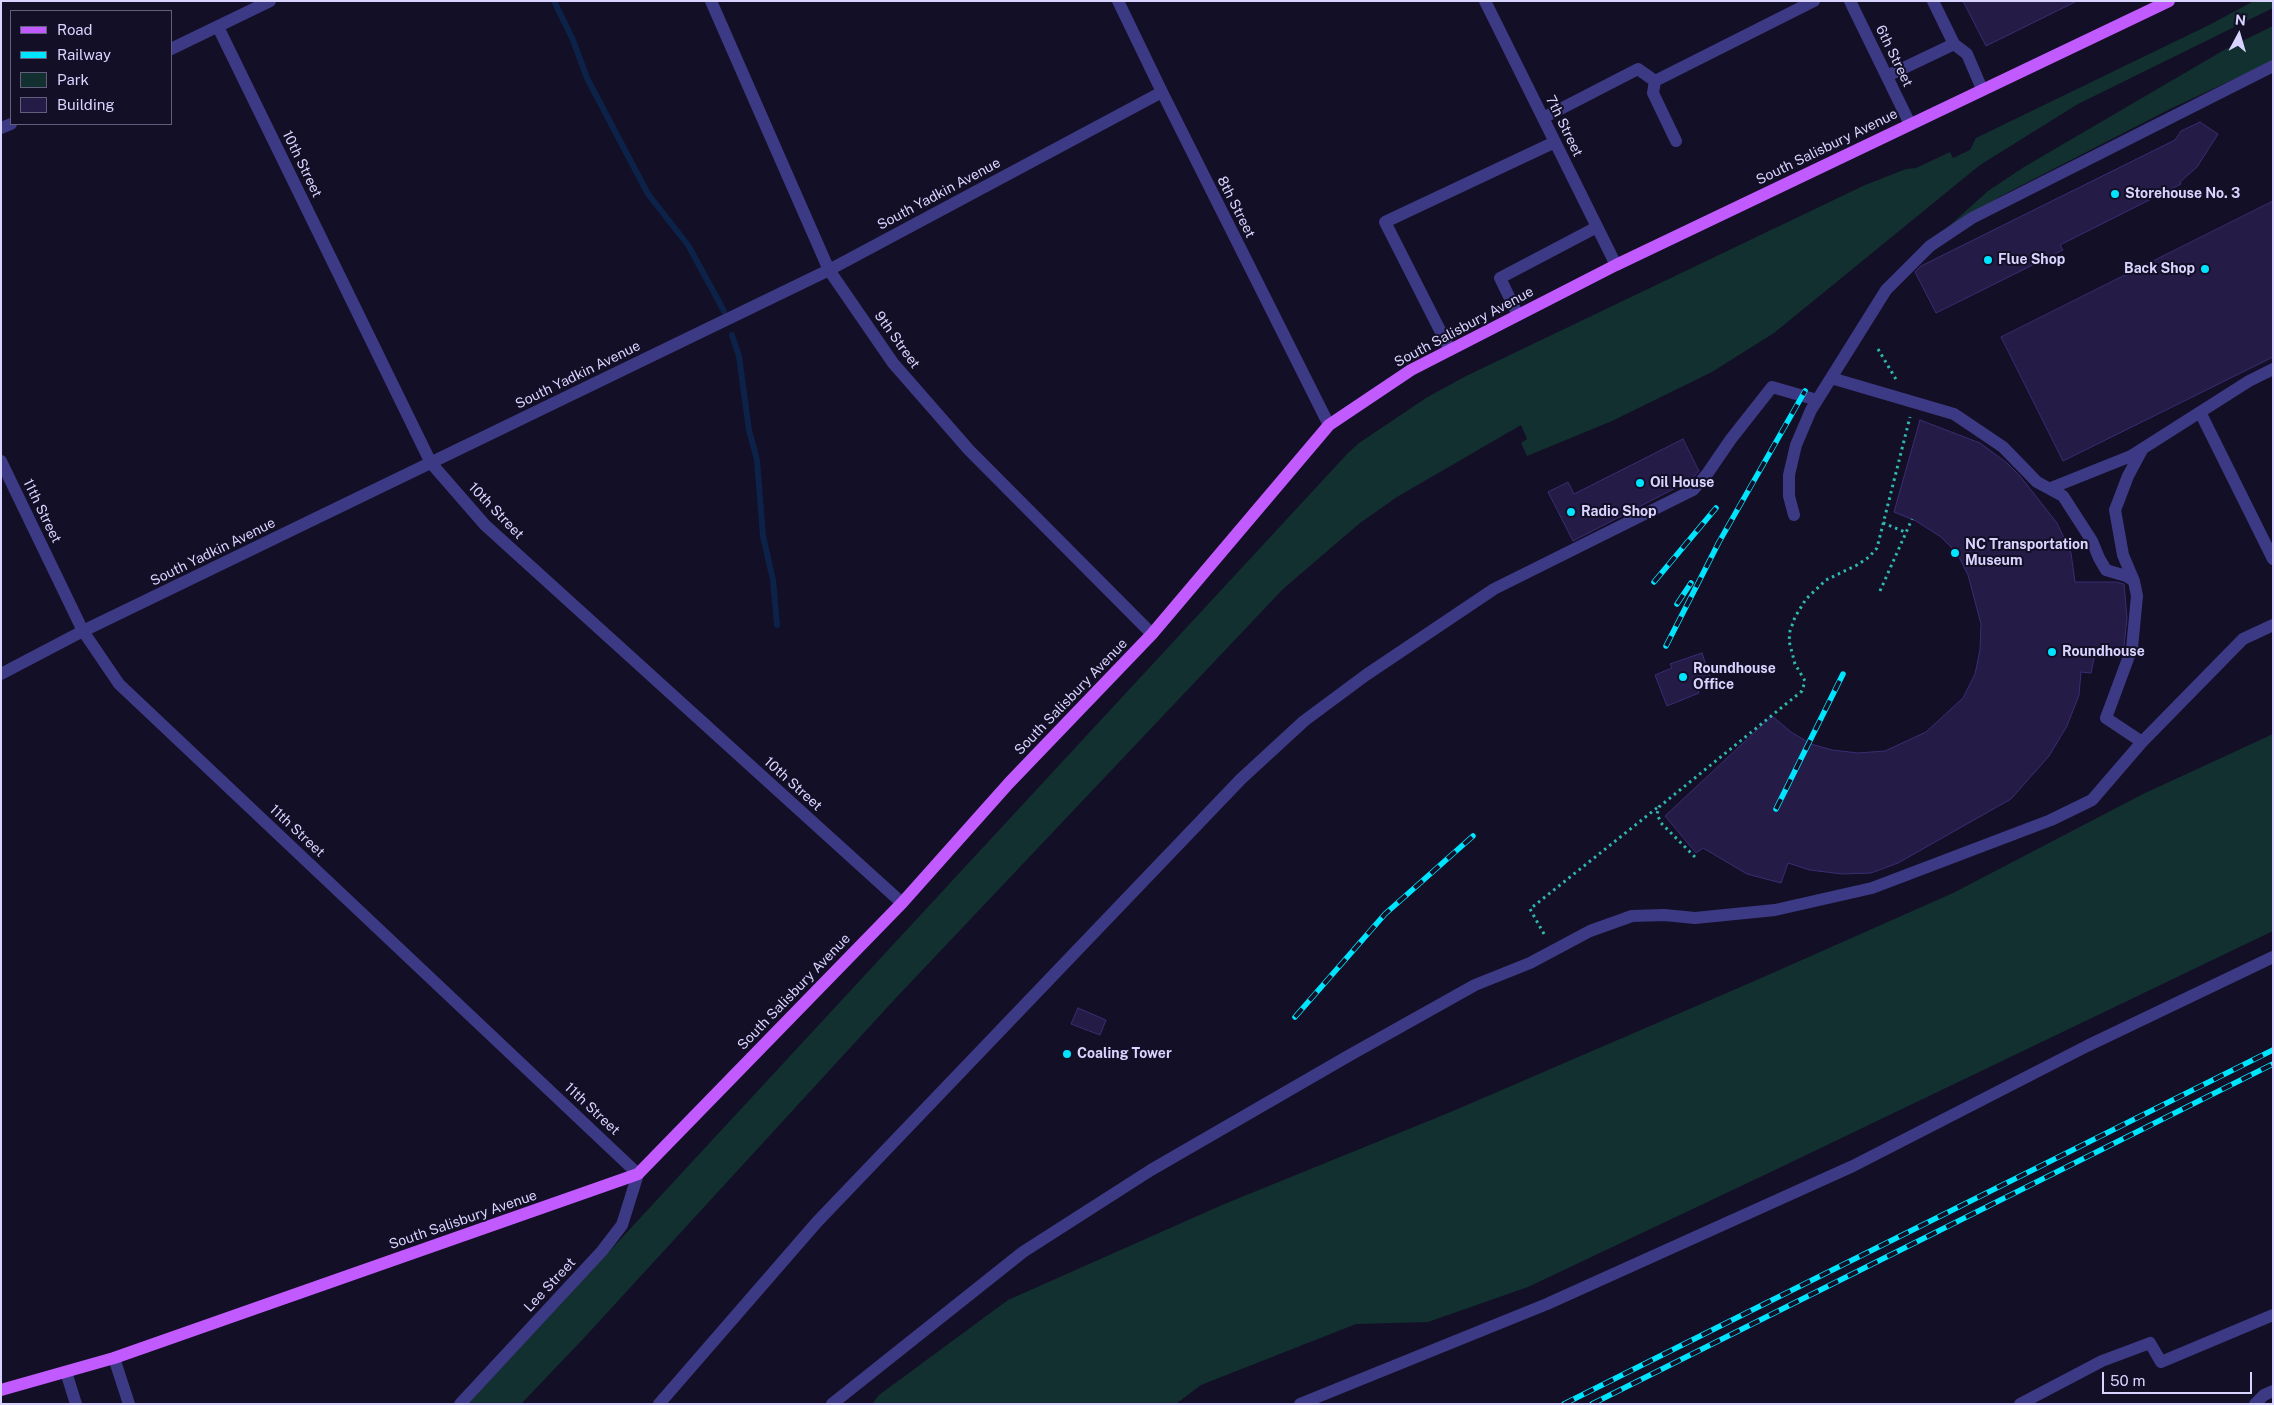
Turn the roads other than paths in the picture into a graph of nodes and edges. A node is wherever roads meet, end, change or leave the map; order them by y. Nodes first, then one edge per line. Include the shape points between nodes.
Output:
1 (270, 1) edge
2 (711, 1) edge
3 (1118, 1) edge
4 (1485, 1) edge
5 (1814, 1) edge
6 (1933, 1) edge
7 (2169, 1) edge
8 (1852, 2) edge
9 (218, 26) junction
10 (1954, 44) junction
11 (172, 49) edge
12 (2273, 66) edge
13 (1887, 76) junction
14 (1655, 81) junction
15 (1982, 89) junction
16 (1162, 92) junction
17 (1543, 118) junction
18 (1910, 124) junction
19 (1676, 141) dead end
20 (1555, 142) junction
21 (1597, 227) junction
22 (1616, 265) junction
23 (829, 270) junction
24 (1518, 315) junction
25 (1450, 350) junction
26 (2273, 369) edge
27 (1831, 378) junction
28 (1817, 400) junction
29 (2200, 412) junction
30 (1330, 425) junction
31 (2142, 449) junction
32 (1, 461) edge
33 (431, 463) junction
34 (2051, 488) junction
35 (1794, 515) dead end
36 (2273, 559) edge
37 (2134, 581) junction
38 (2273, 625) edge
39 (83, 631) junction
40 (1152, 634) junction
41 (1, 674) edge
42 (2142, 742) junction
43 (902, 903) junction
44 (2273, 957) edge
45 (638, 1174) junction
46 (2273, 1315) edge
47 (114, 1358) junction
48 (66, 1372) junction
49 (1, 1390) edge
50 (2273, 1391) edge
51 (2038, 1400) edge
52 (76, 1404) edge
53 (128, 1404) edge
54 (460, 1404) edge
55 (659, 1404) edge
56 (832, 1404) edge
57 (1300, 1404) edge
58 (2020, 1404) edge
59 (2255, 1404) edge

1 - 9 street
2 - 23 street, 9th Street
3 - 16 street, 8th Street
4 - 17 street, 7th Street
5 - 14 street
6 - 10 street
7 - 15 main road, South Salisbury Avenue
8 - 13 street, 6th Street
9 - 11 street
9 - 33 street, 10th Street
10 - 13 street
10 - 15 street via 1967,54
12 - 27 street via 1972,218 1930,246 1886,290
13 - 18 street, 6th Street
14 - 17 street via 1638,69
14 - 19 street via 1653,93
15 - 18 main road, South Salisbury Avenue
16 - 23 street, South Yadkin Avenue
16 - 30 street, 8th Street
17 - 20 street, 7th Street
18 - 22 main road, South Salisbury Avenue
20 - 21 street, 7th Street
20 - 25 street via 1385,222
21 - 22 street, 7th Street
21 - 24 street via 1500,278
22 - 24 main road, South Salisbury Avenue
23 - 33 street, South Yadkin Avenue
23 - 40 street, 9th Street via 893,363 968,450
24 - 25 main road, South Salisbury Avenue
25 - 30 main road, South Salisbury Avenue via 1411,370
26 - 29 street
27 - 28 street
27 - 34 street via 1954,414 2003,447 2037,482
28 - 35 street via 1796,445 1789,475 1789,496
28 - 55 street via 1772,387 1693,490 1494,589 1304,721 1241,779 817,1222
29 - 31 street
29 - 36 street
30 - 40 main road, South Salisbury Avenue
31 - 34 street
31 - 37 street via 2114,510 2123,555
32 - 39 street, 11th Street
33 - 39 street, South Yadkin Avenue
33 - 43 street, 10th Street via 485,526
34 - 37 street via 2063,496 2076,513 2106,570
37 - 42 street via 2137,596 2132,648 2106,718
38 - 42 street via 2243,639
39 - 41 street, South Yadkin Avenue
39 - 45 street, 11th Street via 119,684
40 - 43 main road, South Salisbury Avenue via 1009,783
42 - 56 street via 2092,800 2051,820 1872,888 1775,910 1695,918 1632,916 1590,931 1530,963 1475,985 1151,1170 1023,1252
43 - 45 main road, South Salisbury Avenue
44 - 57 street via 2087,1046 1853,1166 1547,1304
45 - 47 main road, South Salisbury Avenue
45 - 54 street, Lee Street via 622,1225
46 - 51 street via 2161,1362 2150,1343 2102,1361
47 - 48 main road, South Salisbury Avenue
47 - 53 street
48 - 49 main road, South Salisbury Avenue
48 - 52 street
50 - 59 street
51 - 58 street

